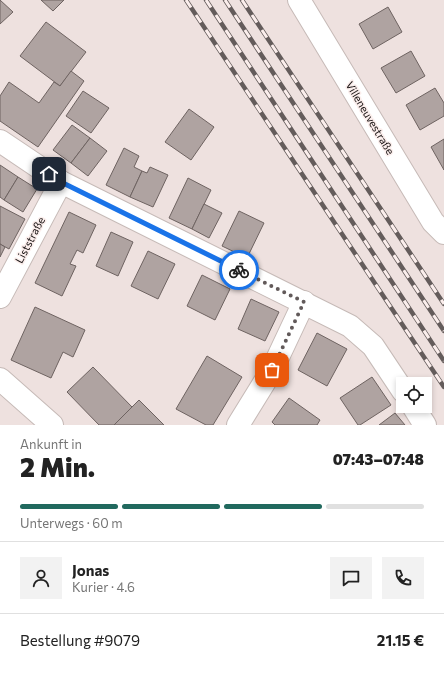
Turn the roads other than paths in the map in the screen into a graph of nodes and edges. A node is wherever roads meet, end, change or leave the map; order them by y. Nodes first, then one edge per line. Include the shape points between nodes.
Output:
1 (299, 0) edge
2 (0, 141) edge
3 (61, 182) junction
4 (444, 233) edge
5 (0, 297) edge
6 (304, 302) junction
7 (0, 379) edge
8 (396, 380) edge
9 (417, 413) edge
10 (52, 425) edge
11 (238, 425) edge
12 (425, 425) edge

1 - 4 street, Villeneuvestraße via 433,222
2 - 3 street
3 - 5 street, Liststraße
3 - 6 street
6 - 8 street via 350,326 373,346
6 - 11 street via 272,370
7 - 10 street
9 - 12 street

